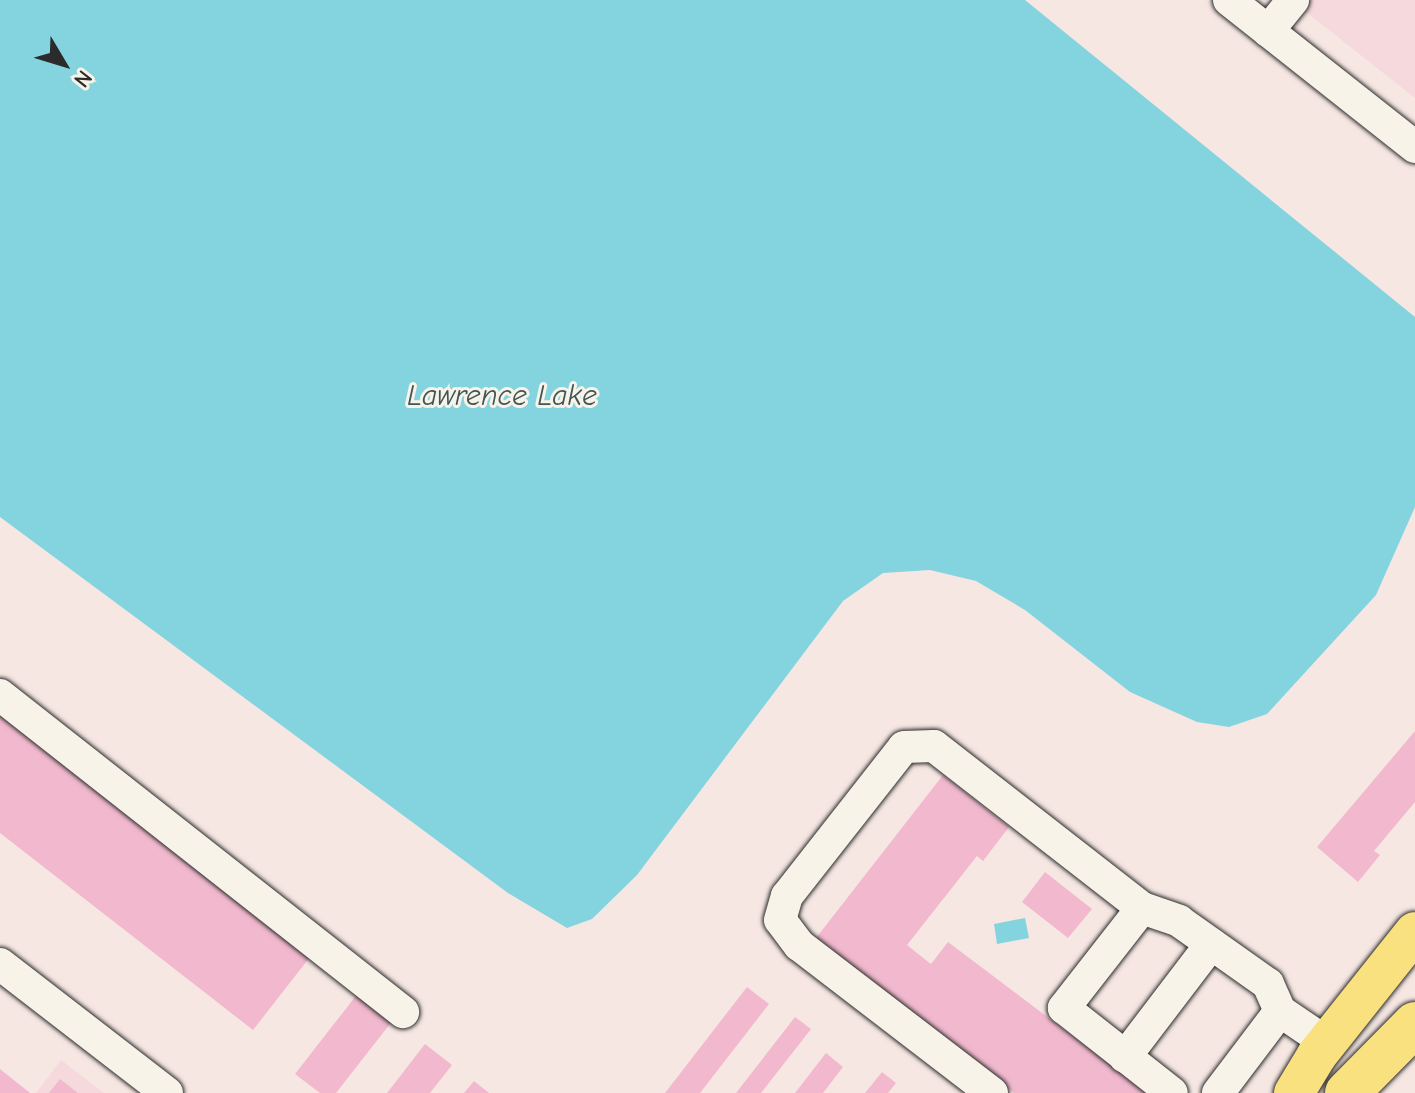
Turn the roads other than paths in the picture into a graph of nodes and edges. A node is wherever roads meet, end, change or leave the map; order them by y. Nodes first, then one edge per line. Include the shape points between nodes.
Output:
1 (1229, 0) edge
2 (1293, 0) edge
3 (1268, 31) junction
4 (1415, 147) edge
5 (0, 695) edge
6 (1142, 908) junction
7 (1415, 932) edge
8 (1211, 944) junction
9 (0, 964) edge
10 (1280, 1011) junction
11 (403, 1012) dead end
12 (1415, 1024) edge
13 (1327, 1043) junction
14 (1125, 1057) junction
15 (167, 1093) edge
16 (992, 1093) edge
17 (1172, 1093) edge
18 (1218, 1093) edge
19 (1294, 1093) edge
20 (1347, 1093) edge

1 - 3 street
2 - 3 street
3 - 4 street
5 - 11 street
6 - 8 street via 1179,921
6 - 14 street via 1064,1008
6 - 16 street via 934,746 904,747 787,896 780,920 799,945
7 - 13 main road
8 - 10 street via 1268,984
8 - 14 street
9 - 15 street
10 - 13 street
10 - 18 street
12 - 20 highway
13 - 19 main road
14 - 17 street

